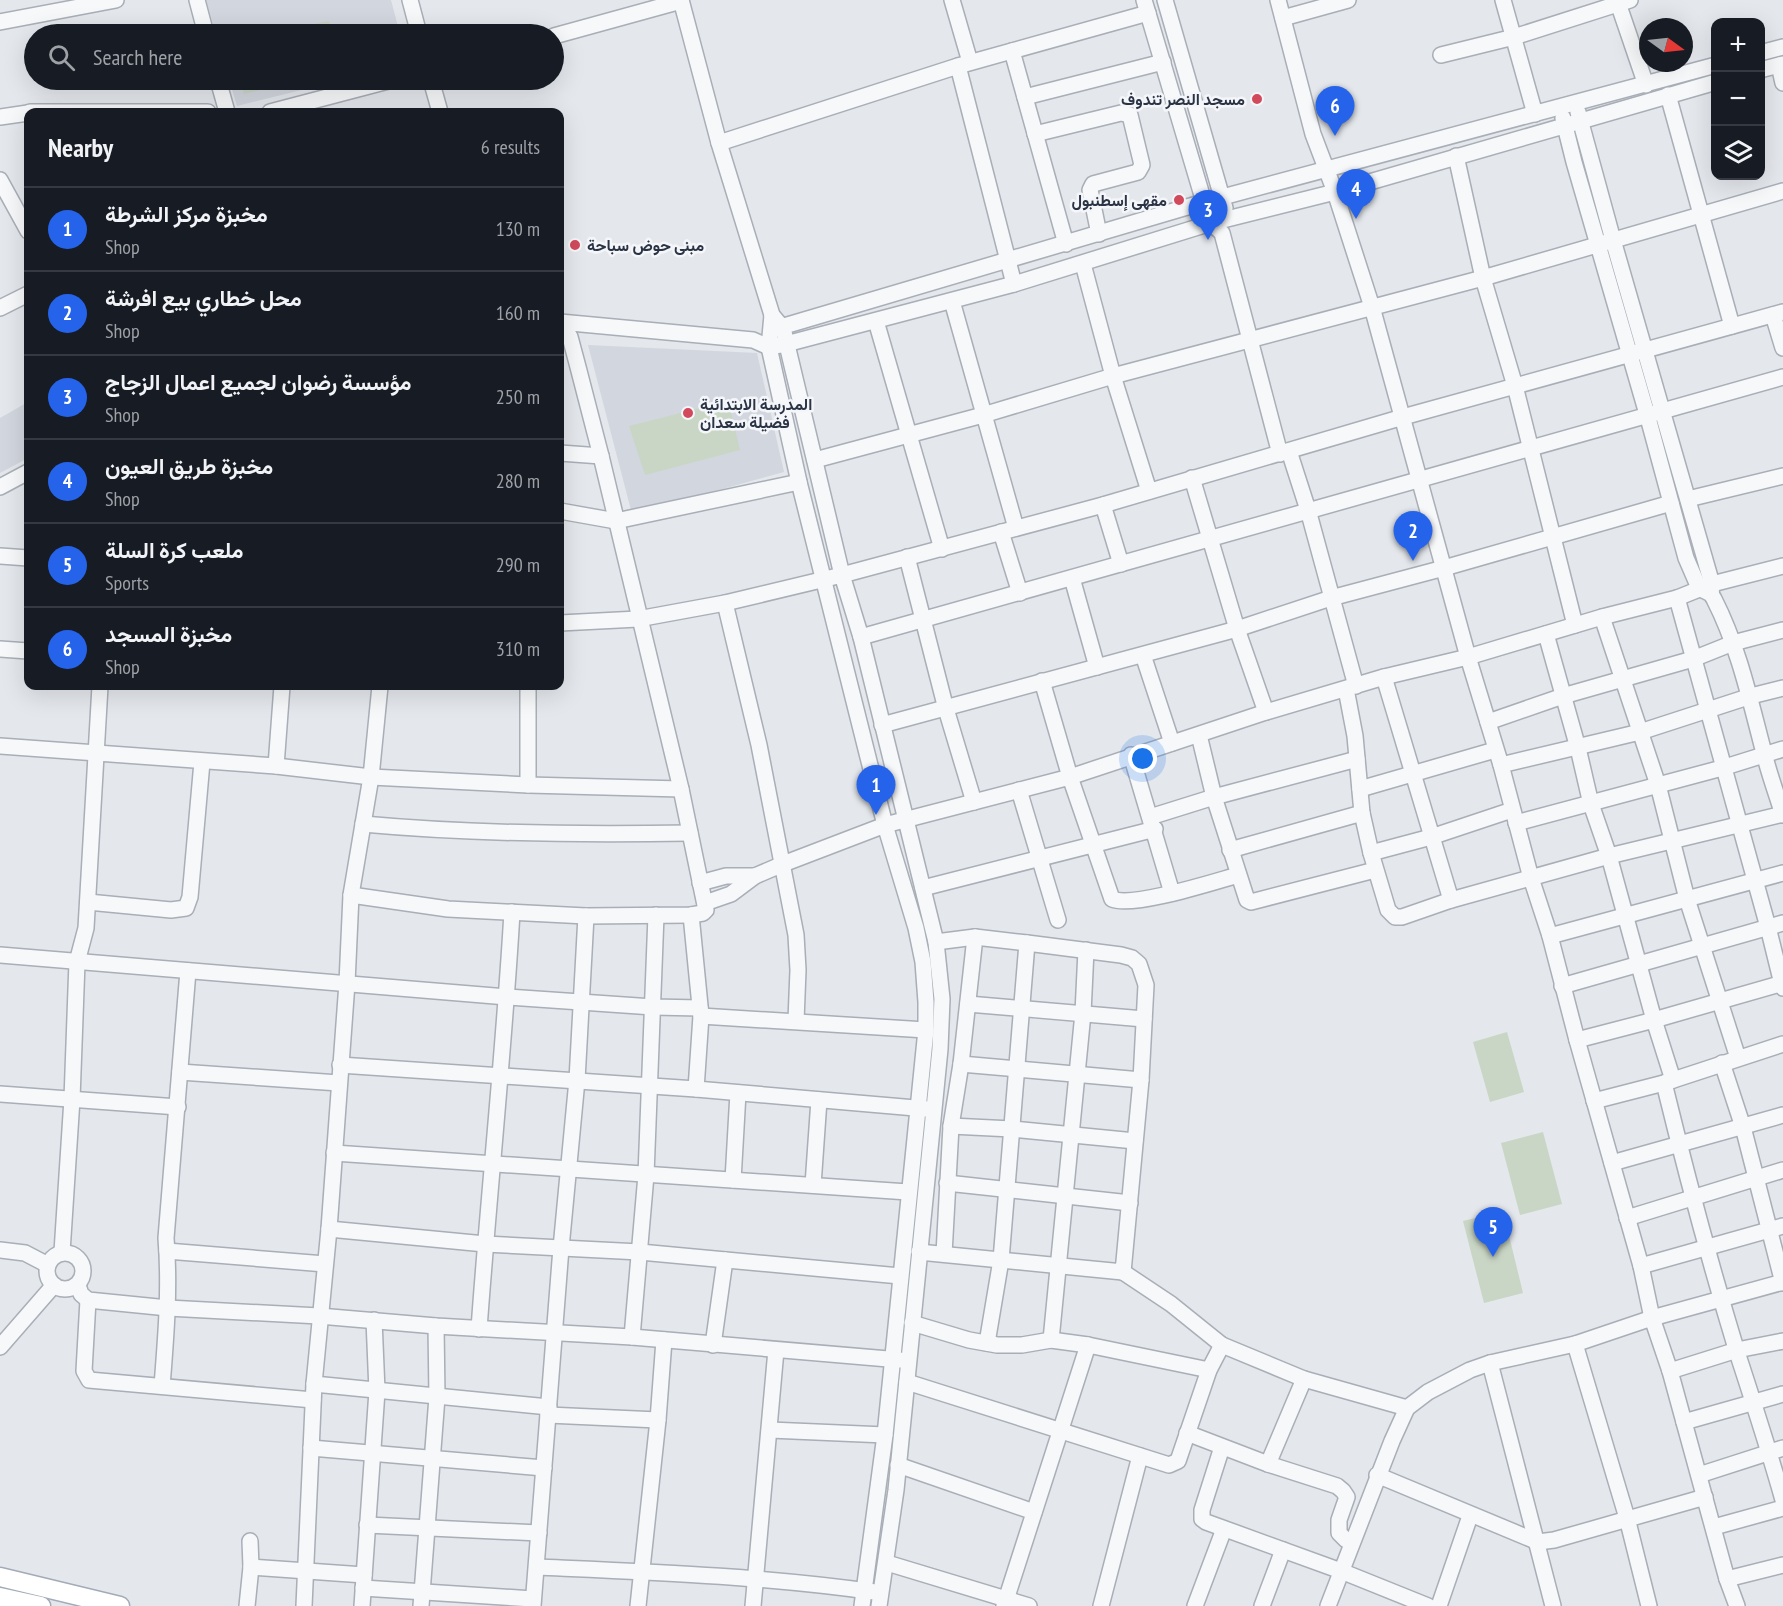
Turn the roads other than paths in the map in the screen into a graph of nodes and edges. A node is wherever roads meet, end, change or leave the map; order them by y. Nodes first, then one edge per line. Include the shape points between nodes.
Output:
1 (116, 0) edge
2 (197, 0) edge
3 (410, 0) edge
4 (681, 0) edge
5 (952, 0) edge
6 (1165, 0) edge
7 (1278, 0) edge
8 (1348, 0) edge
9 (1503, 0) edge
10 (1621, 1) edge
11 (1146, 6) edge
12 (1283, 18) junction
13 (0, 22) edge
14 (203, 24) edge
15 (416, 24) edge
16 (564, 33) edge
17 (1175, 33) junction
18 (1514, 37) junction
19 (1156, 38) junction
20 (1783, 47) edge
21 (1012, 51) junction
22 (1765, 52) edge
23 (1441, 55) dead end
24 (1163, 62) junction
25 (964, 64) junction
26 (1781, 65) edge
27 (1711, 67) edge
28 (1765, 69) edge
29 (1711, 83) edge
30 (1783, 83) edge
31 (1646, 85) junction
32 (221, 90) edge
33 (354, 90) edge
34 (434, 90) edge
35 (1668, 95) junction
36 (1025, 97) junction
37 (1576, 103) junction
38 (1560, 107) junction
39 (226, 108) edge
40 (285, 108) edge
41 (439, 108) edge
42 (24, 114) edge
43 (1535, 114) junction
44 (0, 117) edge
45 (1580, 120) junction
46 (1565, 126) junction
47 (1035, 134) junction
48 (719, 143) junction
49 (1456, 156) junction
50 (1327, 170) junction
51 (0, 180) edge
52 (1783, 191) edge
53 (1335, 192) junction
54 (1223, 198) junction
55 (5, 201) edge
56 (1204, 202) junction
57 (1701, 214) junction
58 (1220, 225) junction
59 (24, 226) edge
60 (1099, 234) junction
61 (1605, 242) junction
62 (1066, 244) junction
63 (1008, 260) junction
64 (1083, 264) junction
65 (1483, 278) junction
66 (1014, 284) junction
67 (24, 296) edge
68 (952, 301) junction
69 (1372, 307) junction
70 (0, 308) edge
71 (1778, 313) edge
72 (876, 321) junction
73 (564, 322) edge
74 (774, 324) junction
75 (1732, 326) junction
76 (564, 328) edge
77 (753, 340) junction
78 (1250, 340) junction
79 (786, 344) junction
80 (769, 347) junction
81 (1783, 348) edge
82 (1645, 349) junction
83 (1629, 354) junction
84 (1113, 376) junction
85 (1783, 376) edge
86 (1515, 386) junction
87 (1655, 412) junction
88 (983, 415) junction
89 (1403, 417) junction
90 (908, 435) junction
91 (1530, 448) junction
92 (1284, 452) junction
93 (564, 453) edge
94 (600, 456) junction
95 (815, 460) junction
96 (24, 474) edge
97 (1783, 476) edge
98 (1192, 478) junction
99 (1420, 479) junction
100 (799, 482) junction
101 (0, 487) edge
102 (1149, 491) junction
103 (1688, 500) junction
104 (1671, 503) junction
105 (1103, 505) junction
106 (1308, 510) junction
107 (564, 512) edge
108 (616, 521) junction
109 (1008, 530) junction
110 (1554, 537) junction
111 (1210, 538) junction
112 (942, 549) junction
113 (0, 556) edge
114 (907, 557) junction
115 (24, 558) edge
116 (1120, 564) junction
117 (1444, 568) junction
118 (1782, 570) edge
119 (842, 575) junction
120 (1072, 578) junction
121 (825, 579) junction
122 (1707, 589) junction
123 (1020, 593) junction
124 (1331, 598) junction
125 (1677, 598) junction
126 (725, 603) junction
127 (1602, 617) junction
128 (638, 619) junction
129 (923, 620) junction
130 (564, 622) edge
131 (1575, 625) junction
132 (1237, 629) junction
133 (1783, 630) edge
134 (1546, 634) junction
135 (861, 637) junction
136 (1733, 643) junction
137 (0, 649) edge
138 (24, 651) edge
139 (1143, 655) junction
140 (1468, 657) junction
141 (1693, 659) junction
142 (1097, 667) junction
143 (1384, 677) junction
144 (1623, 679) junction
145 (1042, 681) junction
146 (1351, 687) junction
147 (1783, 688) edge
148 (100, 690) edge
149 (282, 690) edge
150 (380, 690) edge
151 (528, 690) edge
152 (1563, 696) junction
153 (1750, 696) junction
154 (946, 709) junction
155 (1708, 711) junction
156 (1266, 712) junction
157 (1488, 722) junction
158 (882, 725) junction
159 (1640, 732) junction
160 (1198, 735) junction
161 (1172, 743) junction
162 (0, 746) edge
163 (1578, 748) junction
164 (1783, 749) edge
165 (1495, 750) junction
166 (95, 753) junction
167 (1764, 754) junction
168 (1131, 755) junction
169 (1357, 759) junction
170 (202, 762) junction
171 (1501, 765) junction
172 (276, 766) junction
173 (1722, 768) junction
174 (1413, 774) junction
175 (371, 777) junction
176 (1070, 777) junction
177 (528, 785) junction
178 (1658, 785) junction
179 (681, 789) junction
180 (1360, 789) junction
181 (1019, 790) junction
182 (1214, 797) junction
183 (974, 802) junction
184 (1591, 804) junction
185 (1362, 813) junction
186 (1783, 815) edge
187 (1514, 816) junction
188 (906, 820) junction
189 (1153, 823) junction
190 (363, 824) junction
191 (885, 825) junction
192 (1739, 825) junction
193 (690, 833) junction
194 (1431, 837) junction
195 (1670, 840) junction
196 (1093, 846) junction
197 (1230, 850) junction
198 (1371, 853) junction
199 (1609, 856) junction
200 (1040, 859) junction
201 (783, 864) junction
202 (1375, 870) junction
203 (1783, 873) edge
204 (1238, 875) junction
205 (755, 876) junction
206 (1531, 878) junction
207 (1755, 881) junction
208 (700, 883) junction
209 (923, 888) junction
210 (1172, 893) junction
211 (351, 895) junction
212 (1687, 899) junction
213 (1451, 900) junction
214 (88, 902) junction
215 (705, 903) junction
216 (512, 912) junction
217 (656, 915) junction
218 (692, 915) junction
219 (586, 916) junction
220 (1626, 916) junction
221 (1058, 920) dead end
222 (1776, 925) edge
223 (1550, 936) junction
224 (975, 937) junction
225 (936, 942) junction
226 (1027, 943) junction
227 (1701, 945) junction
228 (1086, 950) junction
229 (0, 955) edge
230 (77, 962) junction
231 (1639, 965) junction
232 (188, 971) junction
233 (347, 983) junction
234 (1783, 985) edge
235 (1562, 986) junction
236 (507, 997) junction
237 (1720, 1000) junction
238 (582, 1002) junction
239 (968, 1004) junction
240 (653, 1007) junction
241 (1021, 1008) junction
242 (701, 1012) junction
243 (1083, 1013) junction
244 (1144, 1019) junction
245 (1654, 1020) junction
246 (796, 1021) junction
247 (926, 1030) junction
248 (1577, 1040) junction
249 (1783, 1047) edge
250 (1738, 1058) junction
251 (1722, 1063) junction
252 (961, 1064) junction
253 (340, 1065) junction
254 (1016, 1070) junction
255 (180, 1072) junction
256 (1077, 1075) junction
257 (498, 1076) junction
258 (577, 1080) junction
259 (1141, 1080) junction
260 (1669, 1082) junction
261 (339, 1083) junction
262 (651, 1087) junction
263 (696, 1089) junction
264 (738, 1093) junction
265 (0, 1094) edge
266 (72, 1100) junction
267 (819, 1100) junction
268 (1594, 1101) junction
269 (177, 1107) junction
270 (918, 1108) junction
271 (934, 1109) junction
272 (1783, 1115) edge
273 (951, 1126) junction
274 (1743, 1127) junction
275 (1012, 1129) junction
276 (1071, 1135) junction
277 (1135, 1141) junction
278 (1679, 1143) junction
279 (334, 1153) junction
280 (1612, 1163) junction
281 (492, 1165) junction
282 (568, 1170) junction
283 (1783, 1170) edge
284 (646, 1175) junction
285 (1755, 1177) junction
286 (733, 1180) junction
287 (947, 1183) junction
288 (813, 1185) junction
289 (1008, 1191) junction
290 (908, 1192) junction
291 (1065, 1196) junction
292 (1693, 1196) junction
293 (1130, 1203) junction
294 (1627, 1218) junction
295 (1776, 1228) edge
296 (329, 1229) junction
297 (485, 1244) junction
298 (1708, 1247) junction
299 (561, 1248) junction
300 (0, 1250) edge
301 (167, 1251) junction
302 (62, 1252) junction
303 (640, 1252) junction
304 (920, 1252) junction
305 (944, 1254) junction
306 (725, 1260) junction
307 (1001, 1260) junction
308 (325, 1263) junction
309 (48, 1265) junction
310 (1057, 1265) junction
311 (1641, 1266) junction
312 (1123, 1272) junction
313 (900, 1276) junction
314 (1783, 1283) edge
315 (78, 1284) junction
316 (54, 1285) junction
317 (1722, 1298) junction
318 (88, 1300) junction
319 (168, 1308) junction
320 (319, 1316) junction
321 (1652, 1318) junction
322 (374, 1320) junction
323 (912, 1323) junction
324 (436, 1326) junction
325 (479, 1329) junction
326 (555, 1333) junction
327 (632, 1337) junction
328 (664, 1340) junction
329 (1051, 1340) junction
330 (1783, 1341) edge
331 (987, 1343) junction
332 (1575, 1344) junction
333 (713, 1345) junction
334 (1088, 1345) junction
335 (1222, 1345) junction
336 (0, 1347) edge
337 (776, 1350) junction
338 (1737, 1350) junction
339 (892, 1359) junction
340 (908, 1361) junction
341 (1490, 1363) junction
342 (1209, 1370) junction
343 (1670, 1371) junction
344 (1304, 1379) junction
345 (907, 1382) junction
346 (314, 1384) junction
347 (162, 1386) junction
348 (377, 1391) junction
349 (1783, 1394) edge
350 (437, 1397) junction
351 (313, 1400) junction
352 (1753, 1401) junction
353 (1407, 1408) junction
354 (548, 1411) junction
355 (658, 1420) junction
356 (1684, 1422) junction
357 (770, 1430) junction
358 (1060, 1431) junction
359 (1187, 1433) junction
360 (885, 1435) junction
361 (1222, 1447) junction
362 (311, 1448) junction
363 (1776, 1450) edge
364 (372, 1454) junction
365 (1140, 1456) junction
366 (432, 1459) junction
367 (1268, 1464) junction
368 (898, 1465) junction
369 (544, 1468) junction
370 (1377, 1475) junction
371 (1699, 1475) junction
372 (1705, 1497) junction
373 (1783, 1500) edge
374 (1783, 1508) edge
375 (1034, 1512) junction
376 (1470, 1516) junction
377 (1627, 1518) junction
378 (368, 1525) junction
379 (1714, 1527) junction
380 (427, 1528) junction
381 (1224, 1528) junction
382 (539, 1533) junction
383 (250, 1541) dead end
384 (1352, 1542) junction
385 (1538, 1542) junction
386 (1283, 1550) junction
387 (887, 1563) junction
388 (1783, 1565) edge
389 (251, 1567) junction
390 (537, 1567) junction
391 (1341, 1570) junction
392 (307, 1571) junction
393 (643, 1572) junction
394 (0, 1577) edge
395 (1727, 1579) junction
396 (757, 1580) junction
397 (364, 1581) junction
398 (0, 1597) edge
399 (864, 1598) edge
400 (422, 1599) edge
401 (881, 1600) edge
402 (533, 1603) edge
403 (1005, 1603) edge
404 (38, 1606) edge
405 (120, 1606) edge
406 (247, 1606) edge
407 (304, 1606) edge
408 (362, 1606) edge
409 (638, 1606) edge
410 (753, 1606) edge
411 (1029, 1606) edge
412 (1101, 1606) edge
413 (1195, 1606) edge
414 (1262, 1606) edge
415 (1328, 1606) edge
416 (1428, 1606) edge
417 (1439, 1606) edge
418 (1553, 1606) edge
419 (1649, 1606) edge
420 (1737, 1606) edge

1 - 13 street
2 - 14 street
3 - 15 street
4 - 16 street
4 - 48 street
5 - 25 street
6 - 17 street
7 - 12 street
8 - 12 street
9 - 18 street
10 - 18 street
10 - 31 street
11 - 19 street
11 - 21 street
12 - 50 street via 1313,134
17 - 19 street
17 - 54 street
18 - 23 street
18 - 43 street
19 - 24 street
20 - 22 street
21 - 25 street
21 - 36 street
24 - 36 street
24 - 56 street
25 - 48 street
25 - 63 street
26 - 28 street
26 - 30 street
27 - 31 street
29 - 35 street
31 - 37 street
32 - 39 street
33 - 40 street
34 - 41 street
35 - 45 street
35 - 57 street
36 - 47 street
37 - 38 street
37 - 45 street
38 - 43 street
38 - 46 street
42 - 44 street
43 - 50 street
45 - 46 street
45 - 61 street
46 - 49 street
46 - 61 street
47 - 60 street via 1121,113 1130,115 1142,165 1138,171 1094,184 1090,190
47 - 62 street
48 - 74 street
49 - 53 street
49 - 65 street
50 - 53 street
50 - 54 street
51 - 55 street
52 - 57 street
53 - 58 street
53 - 69 street
54 - 56 street
54 - 58 street
55 - 59 street
56 - 58 street
56 - 60 street
57 - 61 street
57 - 75 street
58 - 64 street
58 - 78 street
60 - 62 street
61 - 65 street
61 - 82 street
61 - 83 street
62 - 63 street
63 - 66 street
63 - 74 street
64 - 66 street
64 - 84 street
65 - 69 street
65 - 86 street
66 - 68 street
67 - 70 street
68 - 72 street
68 - 88 street
69 - 78 street
69 - 89 street
71 - 75 street
71 - 81 street
72 - 79 street
72 - 90 street
73 - 77 street
74 - 77 street
74 - 79 street
74 - 80 street
75 - 82 street
76 - 94 street via 573,347
77 - 80 street
78 - 84 street
78 - 92 street
79 - 80 street
79 - 95 street
80 - 100 street
82 - 83 street
82 - 87 street
83 - 86 street
83 - 87 street
84 - 88 street
84 - 102 street
85 - 87 street
86 - 89 street
86 - 91 street
87 - 91 street
87 - 103 street
87 - 104 street
88 - 90 street
88 - 109 street
89 - 92 street
89 - 99 street
90 - 95 street
90 - 112 street
91 - 99 street
91 - 110 street
92 - 98 street
92 - 106 street
93 - 94 street
94 - 108 street
95 - 119 street
96 - 101 street
97 - 103 street
98 - 102 street
98 - 111 street
99 - 106 street
99 - 117 street
100 - 108 street
100 - 121 street
102 - 105 street
103 - 122 street
104 - 110 street
104 - 122 street via 1689,566
105 - 109 street
105 - 116 street
106 - 111 street
106 - 124 street
107 - 108 street
108 - 128 street
109 - 112 street
109 - 123 street
110 - 117 street
110 - 131 street
111 - 116 street
111 - 132 street
112 - 114 street
113 - 115 street
114 - 119 street
114 - 129 street
116 - 120 street
117 - 124 street
117 - 140 street
118 - 122 street
119 - 121 street
119 - 135 street
120 - 123 street
120 - 142 street
121 - 126 street
121 - 191 street
122 - 125 street
122 - 136 street
123 - 129 street
124 - 132 street
124 - 146 street
125 - 127 street
125 - 141 street
126 - 128 street
126 - 201 street
127 - 131 street
127 - 144 street
128 - 130 street
128 - 179 street
129 - 135 street
129 - 154 street
131 - 134 street
132 - 139 street
132 - 156 street
133 - 136 street
134 - 140 street
134 - 152 street
135 - 158 street
136 - 141 street
136 - 153 street
137 - 138 street
139 - 142 street
139 - 161 street
140 - 143 street
140 - 157 street
141 - 144 street
141 - 155 street
142 - 145 street
143 - 146 street
143 - 174 street
144 - 152 street
144 - 159 street
145 - 154 street
145 - 176 street
146 - 156 street
146 - 169 street
147 - 153 street
148 - 166 street
149 - 172 street
150 - 175 street
151 - 177 street
152 - 157 street
152 - 163 street
153 - 155 street
153 - 167 street
154 - 158 street
154 - 183 street
155 - 159 street
155 - 173 street
156 - 160 street
157 - 165 street
158 - 188 street
159 - 163 street
159 - 178 street
160 - 161 street
160 - 182 street
161 - 168 street
162 - 166 street
163 - 171 street
163 - 184 street
164 - 167 street
165 - 171 street
165 - 174 street
166 - 170 street
166 - 214 street
167 - 173 street
167 - 186 street
168 - 176 street
168 - 189 street
169 - 180 street
169 - 182 street
170 - 172 street
170 - 214 street via 186,908
171 - 187 street
172 - 175 street
173 - 178 street
173 - 192 street
174 - 180 street
174 - 194 street
175 - 177 street
175 - 190 street
176 - 181 street
176 - 196 street
177 - 179 street
178 - 184 street
178 - 195 street
179 - 193 street
180 - 185 street
181 - 183 street
181 - 200 street
182 - 189 street
182 - 197 street
183 - 188 street
184 - 187 street
184 - 199 street
185 - 197 street
185 - 198 street
186 - 192 street
187 - 194 street
187 - 206 street
188 - 191 street
188 - 209 street
189 - 196 street
189 - 210 street
190 - 193 street via 573,835
190 - 211 street
191 - 201 street
191 - 247 street via 923,962
192 - 195 street
192 - 207 street
193 - 208 street
194 - 198 street
194 - 213 street
195 - 199 street
195 - 212 street
196 - 200 street
196 - 210 street via 1112,899 1126,902
197 - 204 street
198 - 202 street
199 - 206 street
199 - 220 street
200 - 209 street
200 - 221 street
201 - 205 street
201 - 246 street via 796,935
202 - 204 street via 1251,902
202 - 213 street via 1388,910 1395,917
203 - 207 street
204 - 210 street
205 - 208 street via 726,876
205 - 215 street via 731,894
206 - 213 street
206 - 223 street
207 - 212 street
207 - 222 street
208 - 215 street
209 - 225 street
211 - 216 street via 448,909
211 - 233 street
212 - 220 street
212 - 227 street
214 - 230 street
215 - 218 street via 705,912
216 - 219 street
216 - 236 street
217 - 218 street
217 - 219 street
217 - 240 street
218 - 242 street
219 - 238 street
220 - 223 street
220 - 231 street
222 - 227 street
222 - 234 street
223 - 235 street
224 - 225 street
224 - 226 street
224 - 239 street
225 - 271 street via 942,999
226 - 228 street
226 - 241 street
227 - 231 street
227 - 237 street
228 - 243 street
228 - 244 street via 1121,955 1139,964 1146,985
229 - 230 street
230 - 232 street
230 - 266 street
231 - 235 street
231 - 245 street
232 - 233 street
232 - 255 street
233 - 236 street
233 - 253 street
234 - 237 street
235 - 248 street
236 - 238 street
236 - 257 street
237 - 245 street
237 - 250 street
238 - 240 street
238 - 258 street
239 - 241 street
239 - 252 street
240 - 242 street
240 - 262 street
241 - 243 street
241 - 254 street
242 - 246 street
242 - 263 street
243 - 244 street
243 - 256 street
244 - 259 street
245 - 248 street
245 - 260 street
246 - 247 street
247 - 270 street
248 - 268 street
249 - 250 street
250 - 251 street
251 - 260 street
251 - 274 street
252 - 254 street
252 - 273 street
253 - 257 street
253 - 261 street
254 - 256 street
254 - 275 street
255 - 261 street
255 - 269 street
256 - 259 street
256 - 276 street
257 - 258 street
257 - 281 street
258 - 262 street
258 - 282 street
259 - 277 street
260 - 268 street
260 - 278 street
261 - 279 street
262 - 263 street
262 - 284 street
263 - 264 street
264 - 267 street
264 - 286 street
265 - 266 street
266 - 269 street
266 - 302 street
267 - 270 street
267 - 288 street
268 - 280 street
269 - 301 street
270 - 271 street
270 - 290 street
271 - 304 street
272 - 274 street
273 - 275 street
273 - 287 street
274 - 278 street
274 - 285 street
275 - 276 street
275 - 289 street
276 - 277 street
276 - 291 street
277 - 293 street
278 - 280 street
278 - 292 street
279 - 281 street
279 - 296 street
280 - 294 street
281 - 282 street
281 - 297 street
282 - 284 street
282 - 299 street
283 - 285 street
284 - 286 street
284 - 303 street
285 - 292 street
285 - 295 street
286 - 288 street
287 - 289 street
287 - 305 street
288 - 290 street
289 - 291 street
289 - 307 street
290 - 313 street
291 - 293 street
291 - 310 street
292 - 294 street
292 - 298 street
293 - 312 street
294 - 311 street
295 - 298 street
295 - 314 street
296 - 297 street
296 - 308 street
297 - 299 street
297 - 325 street
298 - 311 street
298 - 317 street
299 - 303 street
299 - 326 street
300 - 309 street via 25,1254
301 - 308 street
301 - 319 street
302 - 309 street
302 - 315 street via 79,1258 84,1267
303 - 306 street
303 - 327 street
304 - 305 street
304 - 323 street
305 - 307 street
306 - 313 street
306 - 333 street
307 - 310 street
307 - 331 street
308 - 320 street
309 - 316 street
310 - 312 street
310 - 329 street
311 - 321 street
312 - 335 street
313 - 339 street
314 - 317 street
315 - 316 street via 70,1289
315 - 318 street
316 - 336 street
317 - 321 street
317 - 338 street
318 - 319 street
318 - 347 street via 85,1376 93,1381
319 - 320 street
319 - 347 street
320 - 322 street
320 - 346 street
321 - 332 street
321 - 343 street
322 - 324 street
322 - 348 street
323 - 331 street
323 - 340 street
324 - 325 street
324 - 350 street
325 - 326 street
326 - 327 street
326 - 354 street
327 - 328 street
328 - 333 street
328 - 355 street
329 - 331 street via 1022,1345
329 - 334 street
330 - 338 street
332 - 341 street
332 - 377 street
333 - 337 street
334 - 342 street
334 - 358 street
335 - 342 street
335 - 344 street
337 - 339 street
337 - 357 street
338 - 343 street
338 - 352 street
339 - 340 street
339 - 360 street
340 - 345 street
341 - 353 street via 1428,1392
341 - 385 street
342 - 359 street
343 - 356 street
344 - 353 street
344 - 367 street
345 - 358 street
345 - 368 street
346 - 348 street
346 - 351 street
347 - 351 street
348 - 350 street
348 - 364 street
349 - 352 street
350 - 354 street
350 - 366 street
351 - 362 street
352 - 356 street
352 - 363 street
353 - 370 street
354 - 355 street
354 - 369 street
355 - 393 street
356 - 371 street
357 - 360 street
357 - 396 street
358 - 365 street
358 - 375 street
359 - 361 street
359 - 365 street via 1174,1465
360 - 399 street
361 - 367 street
361 - 381 street via 1201,1515 1206,1522
362 - 364 street
362 - 392 street
363 - 371 street
363 - 373 street
364 - 366 street
364 - 378 street
365 - 412 street
366 - 369 street
366 - 380 street
367 - 384 street via 1343,1491 1347,1497 1339,1533
368 - 375 street
368 - 387 street
369 - 382 street
370 - 376 street
370 - 384 street
371 - 372 street
372 - 377 street
372 - 379 street
374 - 379 street
375 - 403 street
376 - 385 street
376 - 417 street
377 - 385 street
377 - 419 street
378 - 380 street
378 - 397 street
379 - 395 street
380 - 382 street
380 - 400 street
381 - 386 street
381 - 413 street
382 - 390 street
383 - 389 street
384 - 391 street
385 - 418 street
386 - 391 street
386 - 414 street
387 - 401 street
387 - 403 street
388 - 395 street
389 - 392 street
389 - 406 street
390 - 393 street
390 - 402 street
391 - 415 street
391 - 416 street
392 - 397 street
392 - 407 street
393 - 396 street
393 - 409 street
394 - 405 main road
395 - 420 street
396 - 399 street
396 - 410 street
397 - 400 street
397 - 408 street
398 - 404 main road
399 - 401 street
400 - 402 street
403 - 411 street

